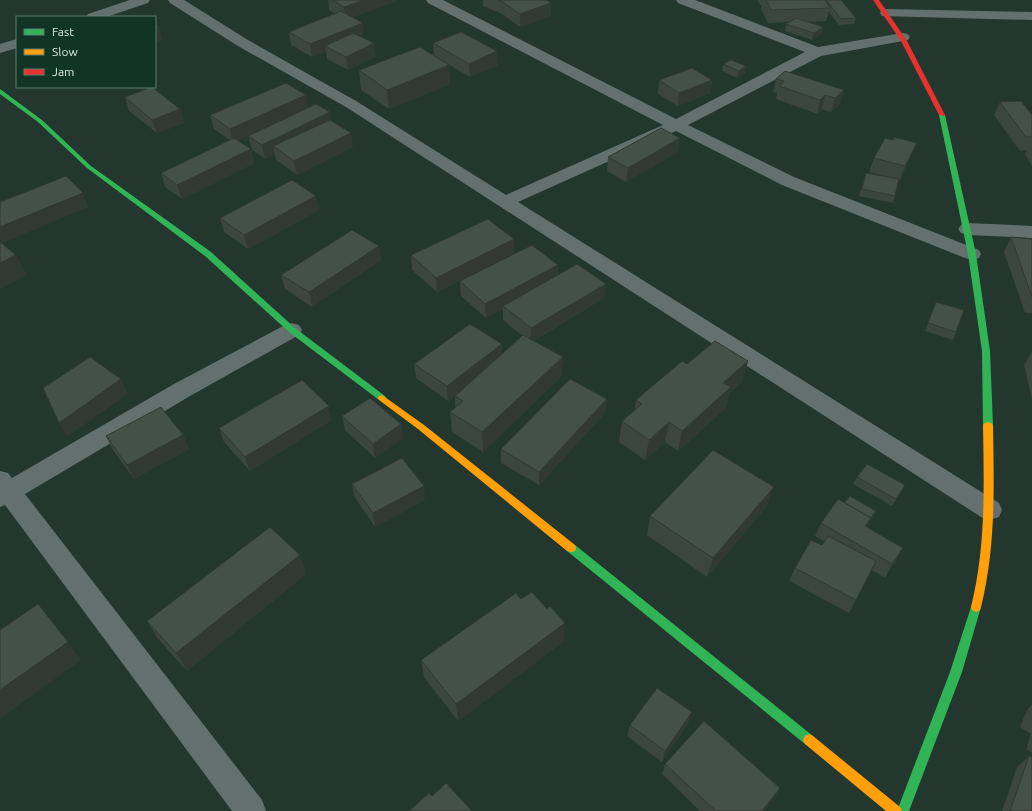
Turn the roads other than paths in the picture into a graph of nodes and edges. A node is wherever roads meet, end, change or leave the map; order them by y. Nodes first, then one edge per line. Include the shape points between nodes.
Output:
1 (143, 0) edge
2 (175, 0) edge
3 (433, 0) edge
4 (683, 0) edge
5 (876, 0) edge
6 (887, 13) junction
7 (96, 16) edge
8 (1032, 16) edge
9 (903, 38) junction
10 (16, 43) edge
11 (0, 49) edge
12 (817, 52) junction
13 (0, 92) edge
14 (676, 125) junction
15 (504, 202) junction
16 (967, 229) junction
17 (1032, 232) edge
18 (972, 254) junction
19 (292, 330) junction
20 (3, 490) edge
21 (990, 510) junction
22 (251, 811) edge
23 (896, 811) edge
24 (903, 811) edge

1 - 7 street
2 - 15 street via 243,43 351,104
3 - 14 street
4 - 12 street
5 - 6 street
6 - 8 street
6 - 9 street
9 - 12 street
9 - 16 street via 944,119
10 - 11 street
12 - 14 street
13 - 19 street via 40,121 88,167 208,254
14 - 15 street
14 - 18 street via 788,181
15 - 21 street
16 - 17 street
16 - 18 street
18 - 21 street via 986,352
19 - 20 street
19 - 23 street via 421,427
20 - 22 street
21 - 24 street via 982,586 956,672

